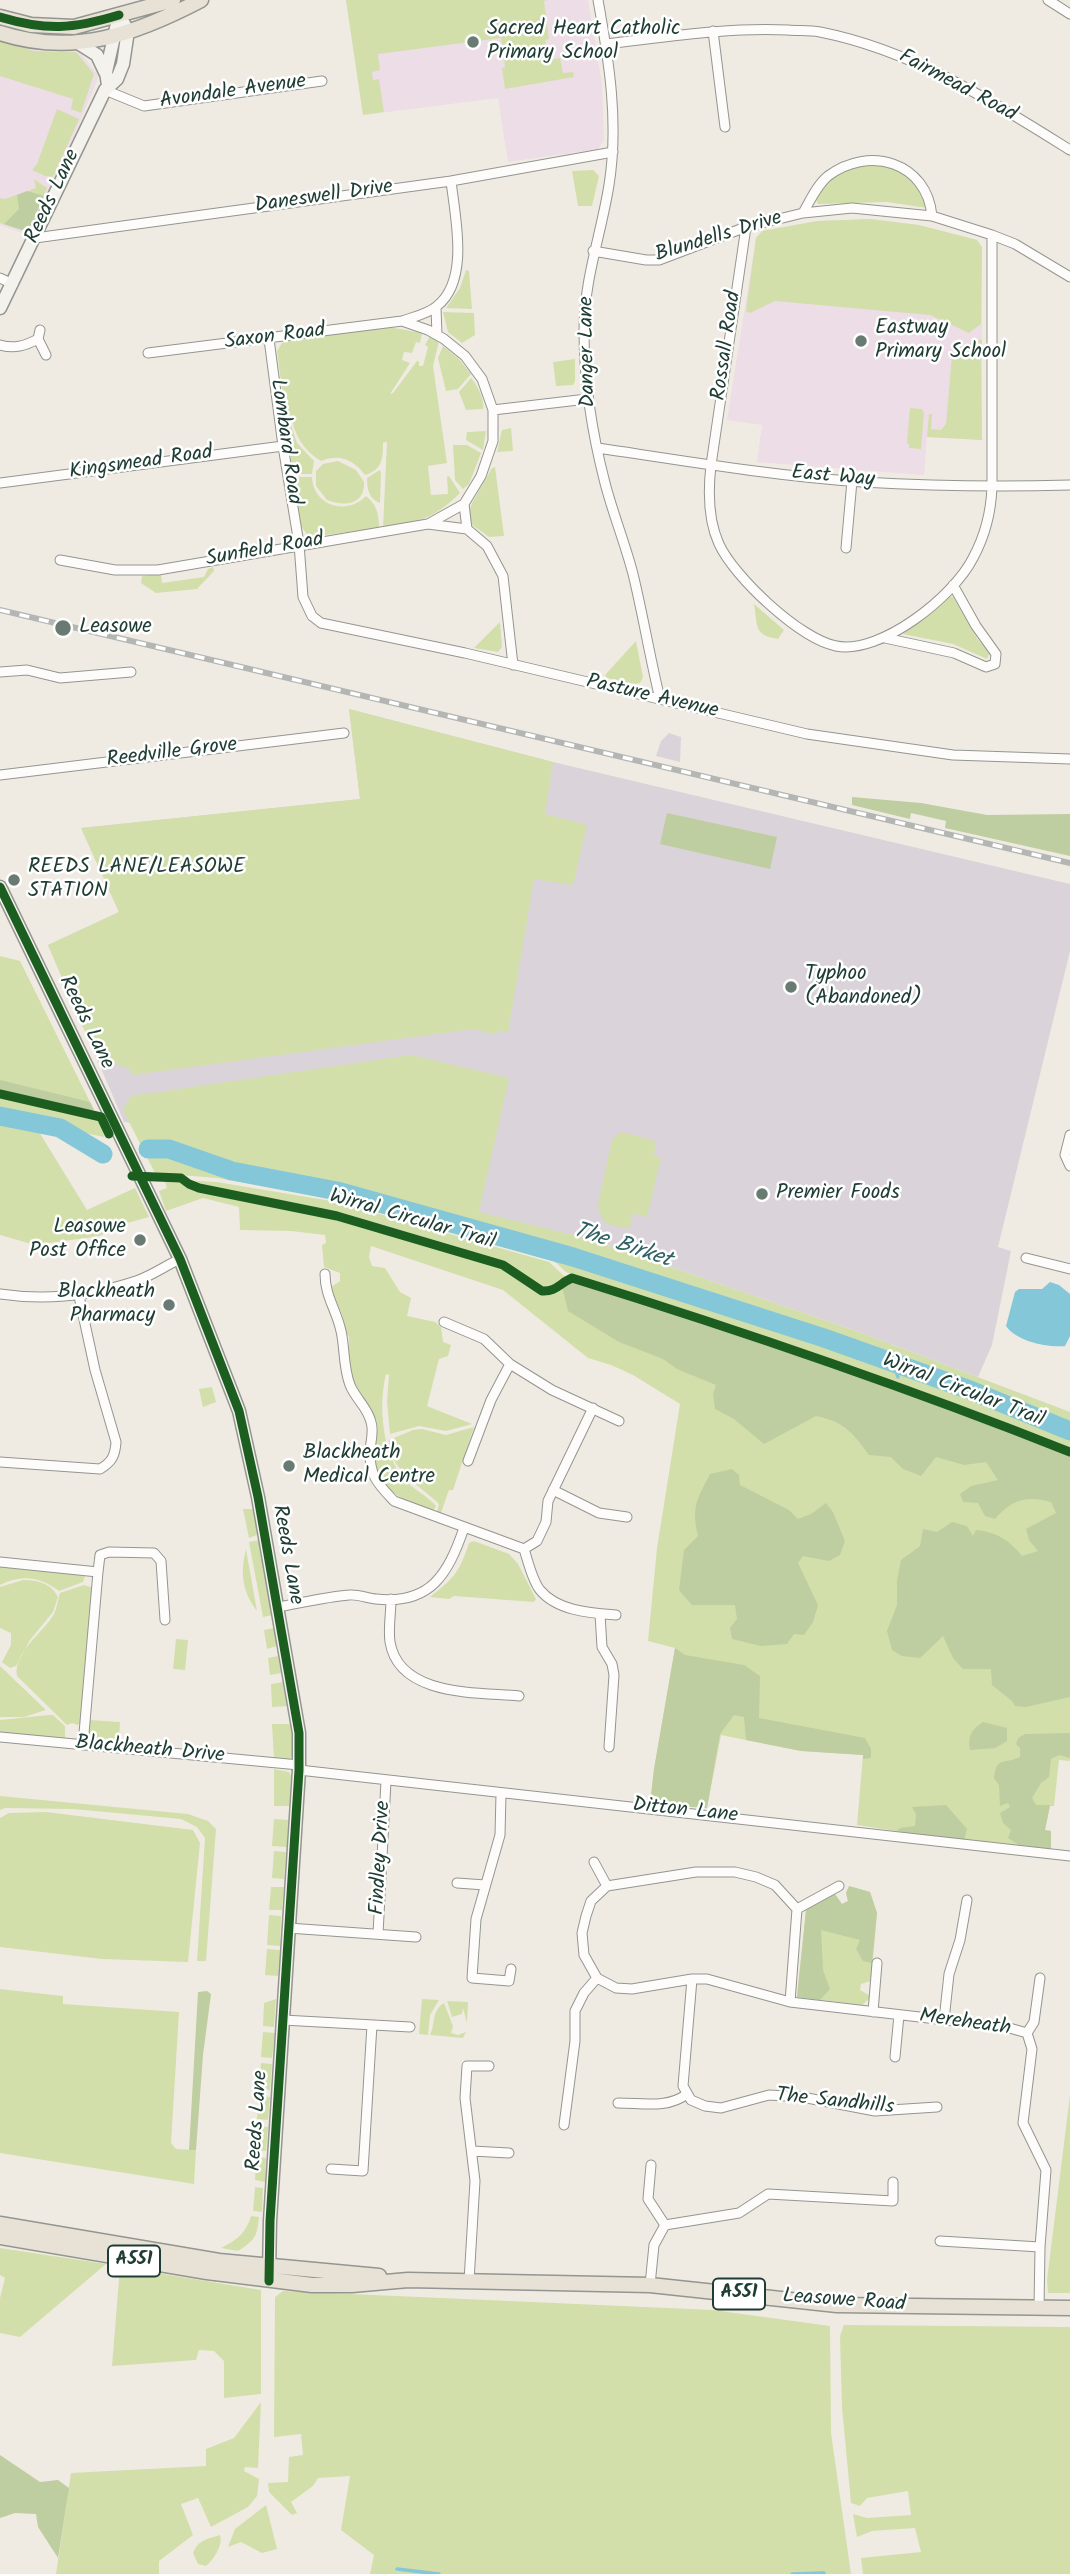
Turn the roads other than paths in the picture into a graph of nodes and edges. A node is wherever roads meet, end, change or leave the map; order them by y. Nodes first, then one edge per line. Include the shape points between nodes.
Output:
1 (173, 0) edge
2 (201, 0) edge
3 (598, 0) edge
4 (1048, 0) edge
5 (1070, 14) edge
6 (119, 15) junction
7 (0, 17) edge
8 (128, 31) junction
9 (713, 31) junction
10 (0, 33) edge
11 (114, 36) junction
12 (83, 43) junction
13 (606, 44) junction
14 (322, 81) dead end
15 (106, 83) junction
16 (725, 127) dead end
17 (1070, 150) edge
18 (613, 152) junction
19 (451, 181) junction
20 (803, 213) junction
21 (932, 216) junction
22 (746, 227) junction
23 (992, 235) junction
24 (35, 238) junction
25 (593, 251) junction
26 (1070, 277) edge
27 (0, 278) edge
28 (13, 284) junction
29 (0, 308) edge
30 (436, 308) junction
31 (402, 321) junction
32 (437, 335) junction
33 (270, 339) junction
34 (0, 345) edge
35 (148, 353) dead end
36 (46, 355) dead end
37 (587, 399) junction
38 (493, 410) junction
39 (283, 446) junction
40 (598, 448) junction
41 (711, 465) junction
42 (852, 481) junction
43 (0, 483) edge
44 (1070, 485) edge
45 (992, 487) junction
46 (464, 504) junction
47 (428, 524) junction
48 (467, 529) junction
49 (299, 544) junction
50 (846, 548) dead end
51 (60, 560) dead end
52 (953, 586) junction
53 (885, 638) junction
54 (513, 665) junction
55 (131, 671) dead end
56 (0, 672) edge
57 (660, 699) junction
58 (344, 733) dead end
59 (1070, 759) edge
60 (0, 775) edge
61 (0, 887) edge
62 (1070, 1135) edge
63 (1070, 1166) edge
64 (1026, 1258) dead end
65 (180, 1259) junction
66 (1070, 1269) edge
67 (325, 1274) dead end
68 (0, 1294) edge
69 (79, 1296) junction
70 (444, 1322) dead end
71 (510, 1364) junction
72 (593, 1408) junction
73 (619, 1421) dead end
74 (468, 1461) dead end
75 (0, 1462) edge
76 (553, 1490) junction
77 (626, 1517) dead end
78 (464, 1528) junction
79 (524, 1549) junction
80 (0, 1562) edge
81 (98, 1572) junction
82 (391, 1599) junction
83 (278, 1607) junction
84 (600, 1614) junction
85 (616, 1615) dead end
86 (165, 1620) dead end
87 (519, 1696) dead end
88 (0, 1737) edge
89 (83, 1745) junction
90 (609, 1747) dead end
91 (299, 1768) junction
92 (387, 1781) junction
93 (501, 1794) junction
94 (1070, 1856) edge
95 (594, 1862) dead end
96 (457, 1883) dead end
97 (485, 1885) junction
98 (607, 1886) junction
99 (839, 1886) dead end
100 (967, 1900) dead end
101 (797, 1909) junction
102 (288, 1928) junction
103 (378, 1934) junction
104 (416, 1937) dead end
105 (877, 1963) dead end
106 (511, 1969) dead end
107 (597, 1978) junction
108 (1040, 1978) dead end
109 (692, 1979) junction
110 (790, 2002) junction
111 (873, 2012) junction
112 (899, 2015) junction
113 (283, 2020) junction
114 (944, 2020) junction
115 (372, 2025) junction
116 (410, 2027) dead end
117 (1027, 2033) junction
118 (895, 2057) dead end
119 (489, 2066) dead end
120 (687, 2094) junction
121 (618, 2103) dead end
122 (937, 2107) dead end
123 (564, 2125) dead end
124 (472, 2151) junction
125 (509, 2153) dead end
126 (651, 2165) dead end
127 (331, 2169) dead end
128 (893, 2182) dead end
129 (0, 2224) edge
130 (665, 2225) junction
131 (0, 2237) edge
132 (940, 2241) dead end
133 (1040, 2247) junction
134 (268, 2265) junction
135 (408, 2280) junction
136 (270, 2281) junction
137 (469, 2281) junction
138 (650, 2285) junction
139 (1038, 2308) junction
140 (1070, 2308) edge

1 - 6 main road
2 - 8 main road
3 - 13 street, Danger Lane
4 - 5 street
6 - 7 main road via 63,28
6 - 8 street
6 - 11 street, Reeds Lane
8 - 11 main road
8 - 15 street, Reeds Lane via 117,79
9 - 13 street, Fairmead Road
9 - 16 street
9 - 17 street, Fairmead Road via 818,32 894,53 954,81
10 - 12 main road via 44,43
11 - 12 main road
11 - 15 street, Reeds Lane
12 - 15 street via 97,55
13 - 18 street, Danger Lane
14 - 15 street, Avondale Avenue via 144,106
15 - 24 street, Reeds Lane
18 - 19 street, Daneswell Drive
18 - 25 street, Danger Lane
19 - 24 street, Daneswell Drive
19 - 30 street via 457,272
20 - 21 street, Blundells Drive via 852,208
20 - 21 street, Blundells Drive via 825,178 858,161 878,160 913,175 925,190
20 - 22 street, Blundells Drive
21 - 23 street, Blundells Drive
22 - 25 street, Blundells Drive via 659,260
22 - 41 street, Rossall Road
23 - 26 street, Blundells Drive
23 - 45 street
24 - 28 street, Reeds Lane
25 - 37 street, Danger Lane via 584,329
27 - 28 street
28 - 29 street, Reeds Lane
30 - 31 street, Saxon Road
30 - 32 street
31 - 32 street
31 - 33 street, Saxon Road
32 - 38 street via 464,356 482,379
33 - 35 street, Saxon Road
33 - 39 street, Lombard Road
34 - 36 street via 26,345 39,335
37 - 38 street
37 - 40 street, Danger Lane
38 - 46 street via 493,441 481,476
39 - 43 street, Kingsmead Road
39 - 49 street, Lombard Road
40 - 41 street, East Way
40 - 57 street, Danger Lane via 633,575
41 - 42 street, East Way
41 - 53 street, Rossall Road via 708,491 718,542 739,575 760,596 812,637 836,646 863,646
42 - 45 street, East Way
42 - 50 street
44 - 45 street, East Way
45 - 52 street via 985,532 972,561
46 - 47 street, Sunfield Road
46 - 48 street
47 - 48 street
47 - 49 street, Sunfield Road
48 - 54 street via 487,546 503,576
49 - 51 street, Sunfield Road via 158,570 115,570
49 - 54 street, Pasture Avenue via 303,597 312,616 321,622
52 - 53 street
52 - 53 street via 996,654 995,664 986,667 954,653
54 - 57 street, Pasture Avenue
55 - 56 street via 60,678 27,670
57 - 59 street, Pasture Avenue via 852,742 953,755
58 - 60 street, Reedville Grove
61 - 65 street, Reeds Lane
62 - 63 street via 1065,1155
64 - 66 street
65 - 69 street via 137,1281
65 - 83 street, Reeds Lane via 239,1412
67 - 78 street via 325,1290 342,1334 350,1386 371,1421 370,1452 379,1488 394,1502
68 - 69 street
69 - 75 street via 115,1453 100,1469
70 - 71 street via 484,1339
71 - 72 street
71 - 74 street
72 - 73 street
72 - 76 street
76 - 77 street via 599,1513
76 - 79 street via 537,1541
78 - 79 street
78 - 82 street via 440,1579 419,1594
79 - 84 street via 539,1589 558,1604
80 - 81 street
81 - 86 street via 100,1555 154,1553 161,1561
81 - 89 street
82 - 83 street via 351,1594
82 - 87 street via 390,1643 400,1664 414,1678 439,1688
83 - 91 street, Reeds Lane via 299,1733
84 - 85 street
84 - 90 street via 602,1647 614,1675
88 - 89 street, Blackheath Drive
89 - 91 street, Blackheath Drive
91 - 92 street, Ditton Lane
91 - 102 street, Reeds Lane
92 - 93 street, Ditton Lane
92 - 103 street, Findley Drive
93 - 94 street, Ditton Lane
93 - 97 street via 499,1844
95 - 98 street
96 - 97 street
97 - 106 street via 472,1978 509,1981
98 - 101 street via 696,1872 734,1872 775,1885
98 - 107 street via 591,1900 582,1933 584,1955
99 - 101 street
100 - 114 street via 948,1973
101 - 110 street
102 - 103 street
102 - 113 street, Reeds Lane
103 - 104 street
105 - 111 street
107 - 109 street, Mereheath via 616,1988 632,1989
107 - 123 street via 575,2011
108 - 117 street via 1034,2022
109 - 110 street, Mereheath via 726,1983
109 - 120 street via 683,2086
110 - 111 street, Mereheath
111 - 112 street, Mereheath
112 - 114 street, Mereheath
112 - 118 street
113 - 115 street
113 - 134 street, Reeds Lane
114 - 117 street, Mereheath
115 - 116 street
115 - 127 street via 363,2171
117 - 133 street, Mereheath via 1032,2049 1023,2123 1046,2169
119 - 124 street via 467,2066
120 - 121 street via 665,2104
120 - 122 street, The Sandhills via 705,2106 721,2108 769,2095 802,2097 857,2110
124 - 125 street
124 - 137 street via 475,2181
126 - 130 street via 648,2199
128 - 130 street via 893,2201 768,2194 739,2213
129 - 134 main road, Leasowe Road / A551
130 - 138 street via 654,2245
131 - 136 main road, Leasowe Road / A551
132 - 133 street
133 - 139 street, Mereheath
134 - 135 main road, Leasowe Road / A551
134 - 136 street, Reeds Lane
135 - 136 main road, Leasowe Road / A551 via 339,2285
135 - 137 main road, Leasowe Road / A551
137 - 138 main road, Leasowe Road / A551
138 - 139 main road, Leasowe Road / A551 via 837,2305
139 - 140 main road, Leasowe Road / A551

